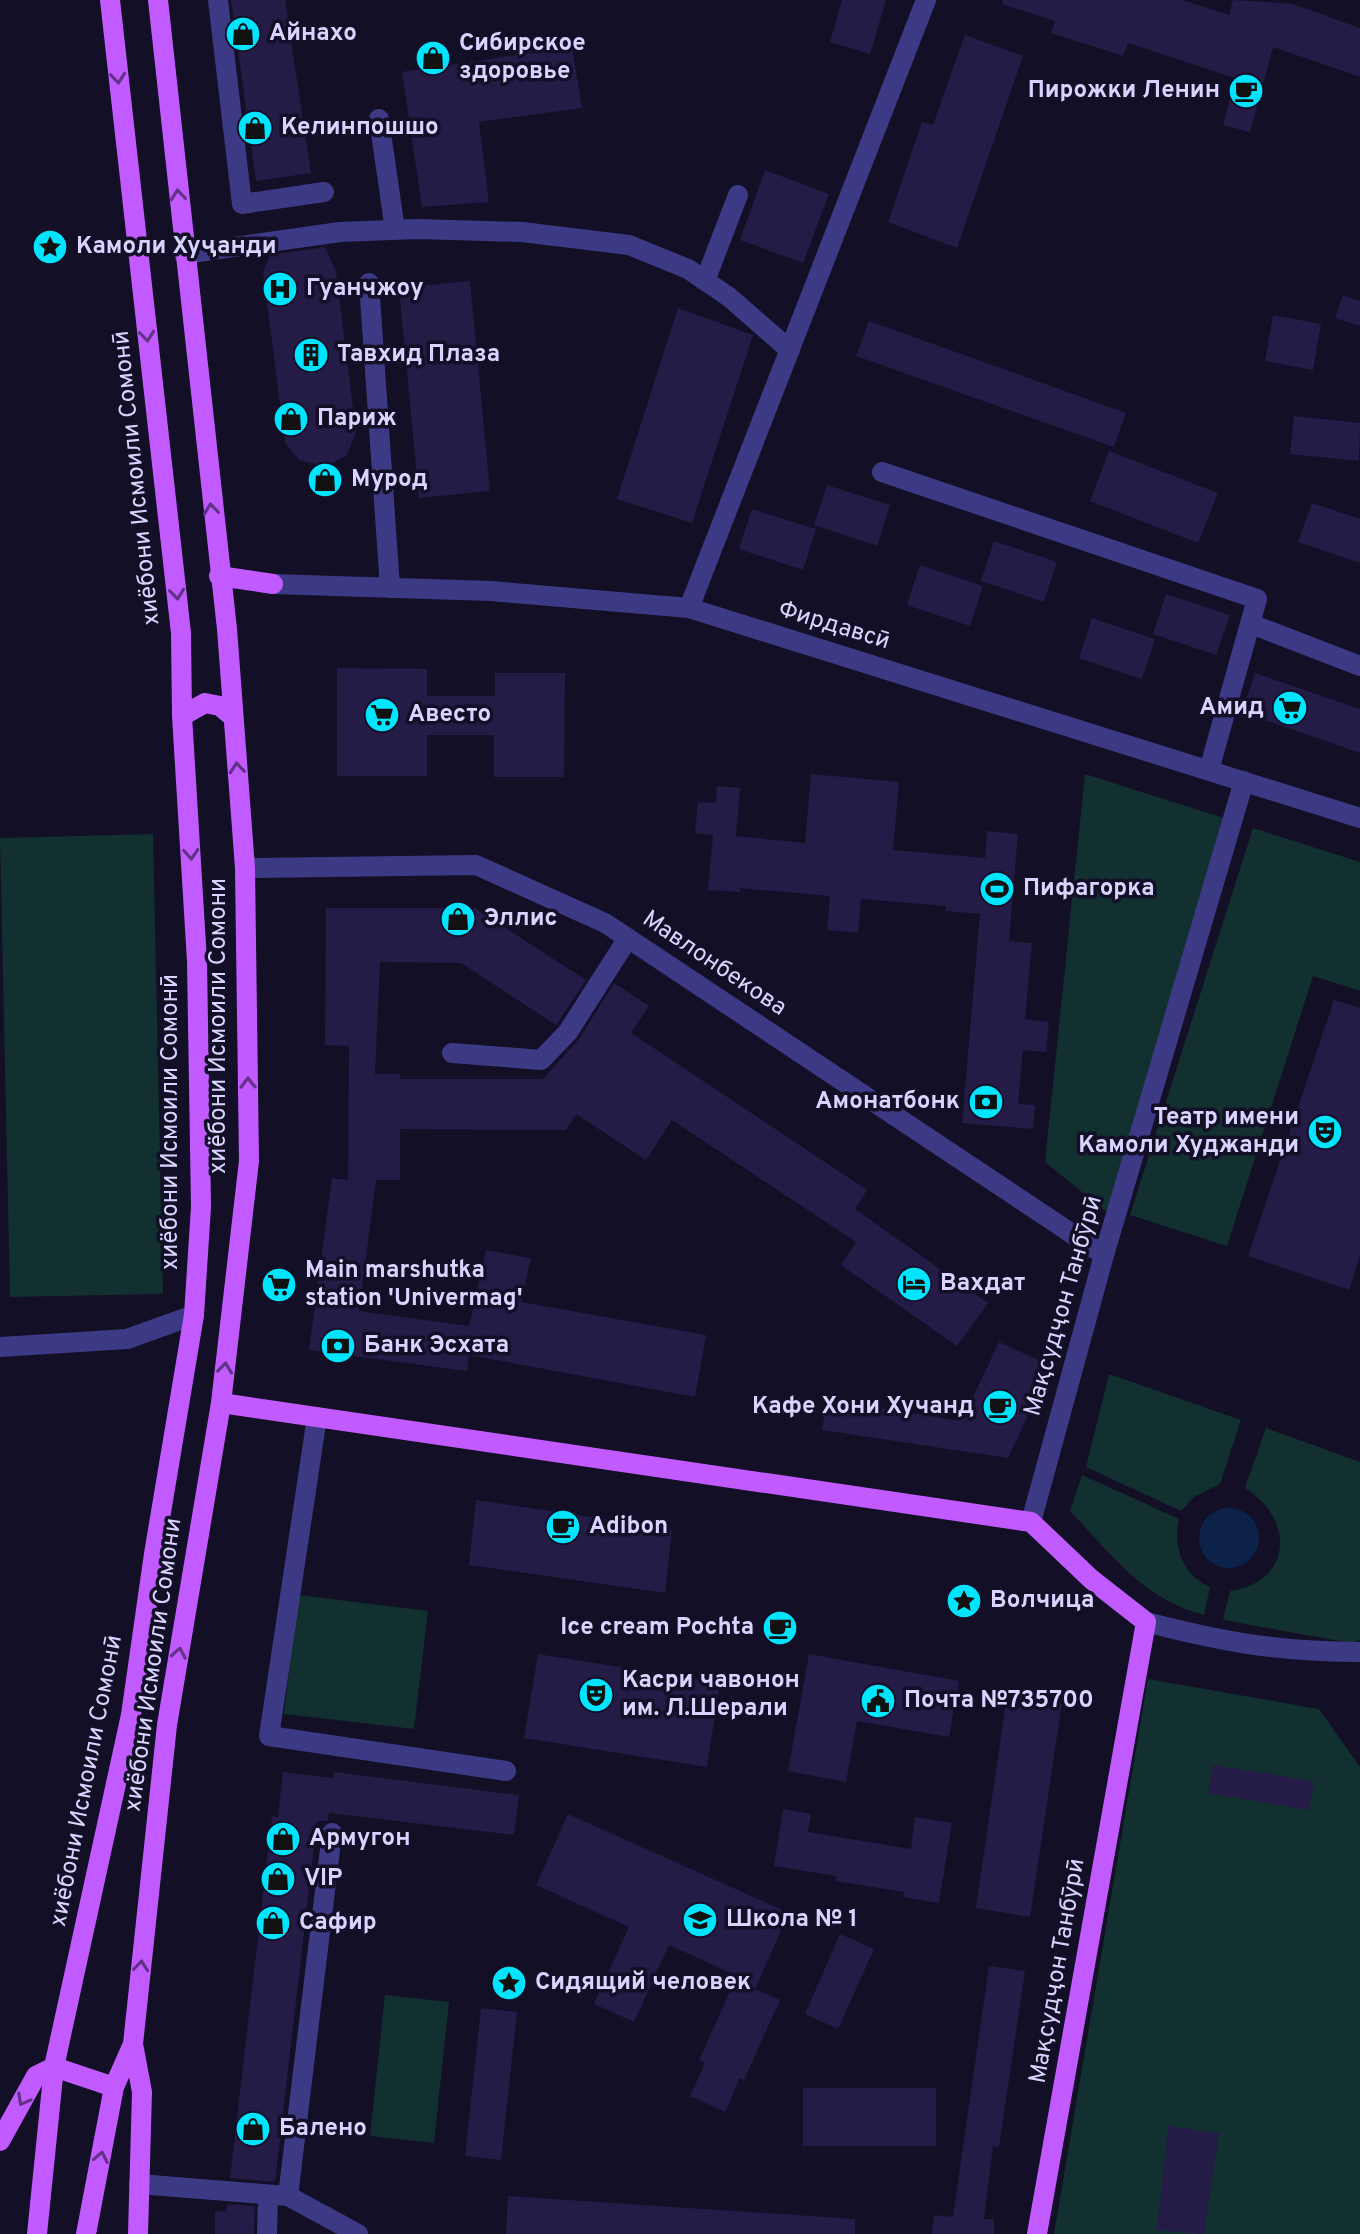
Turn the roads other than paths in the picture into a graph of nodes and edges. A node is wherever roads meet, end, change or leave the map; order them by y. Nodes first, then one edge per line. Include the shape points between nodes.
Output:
1 (110, 0) edge
2 (158, 0) edge
3 (218, 0) edge
4 (926, 0) edge
5 (379, 119) dead end
6 (324, 192) dead end
7 (738, 195) dead end
8 (395, 230) junction
9 (184, 254) junction
10 (705, 281) junction
11 (369, 283) dead end
12 (790, 350) junction
13 (882, 472) dead end
14 (219, 576) junction
15 (273, 584) joint
16 (390, 588) junction
17 (689, 608) junction
18 (1251, 624) junction
19 (1360, 666) edge
20 (182, 716) junction
21 (232, 716) junction
22 (1209, 770) junction
23 (1244, 781) junction
24 (1360, 818) edge
25 (245, 868) junction
26 (628, 938) junction
27 (452, 1053) dead end
28 (1104, 1255) junction
29 (194, 1315) junction
30 (0, 1347) edge
31 (221, 1403) junction
32 (317, 1417) junction
33 (1031, 1522) junction
34 (1146, 1622) junction
35 (1360, 1652) edge
36 (506, 1771) dead end
37 (332, 1833) dead end
38 (133, 2044) junction
39 (54, 2067) junction
40 (114, 2087) junction
41 (0, 2141) edge
42 (139, 2184) junction
43 (278, 2196) junction
44 (37, 2234) edge
45 (86, 2234) edge
46 (138, 2234) edge
47 (267, 2234) edge
48 (358, 2234) edge
49 (1037, 2234) edge

1 -> 20 main road, хиёбони Исмоили Сомонӣ via 181,633
9 -> 2 main road, хиёбони Исмоили Сомони
3 - 6 street via 242,204
4 - 12 street
5 - 8 street
7 - 10 street
8 - 9 street via 340,232
8 - 10 street via 522,232 629,245
14 -> 9 main road, хиёбони Исмоили Сомони
10 - 12 street
11 - 16 street
12 - 17 street
13 - 18 street via 1257,599
14 - 15 main road
14 - 21 main road, хиёбони Исмоили Сомони
15 - 16 street, Фирдавсӣ
16 - 17 street, Фирдавсӣ
17 - 22 street, Фирдавсӣ
18 - 19 street
18 - 22 street
20 - 21 main road via 205,703
20 -> 29 main road, хиёбони Исмоили Сомонӣ via 197,961 201,1207
25 -> 21 main road, хиёбони Исмоили Сомони
22 - 23 street, Фирдавсӣ
23 - 24 street, Фирдавсӣ
23 - 28 street, Мақсудҷон Танбӯрӣ
25 - 26 street, Мавлонбекова via 476,865
31 -> 25 main road, хиёбони Исмоили Сомони via 249,1161
26 - 27 street via 568,1032 541,1060
26 - 28 street, Мавлонбекова
28 - 33 street, Мақсудҷон Танбӯрӣ
29 - 30 street via 127,1339
29 - 39 main road, хиёбони Исмоили Сомонӣ via 131,1715
31 - 32 main road
38 -> 31 main road, хиёбони Исмоили Сомони via 167,1725
32 - 33 main road
32 - 36 street via 269,1736
33 - 34 main road
34 - 35 street via 1226,1643
34 - 49 main road, Мақсудҷон Танбӯрӣ
37 - 43 street
38 - 40 main road, хиёбони Исмоили Сомони
38 - 42 main road via 142,2092
39 - 40 main road
39 -> 41 main road via 36,2076
39 - 44 main road, хиёбони Исмоили Сомонӣ
45 -> 40 main road, хиёбони Исмоили Сомони
42 - 43 street
42 - 46 main road
43 - 47 street
43 - 48 street

